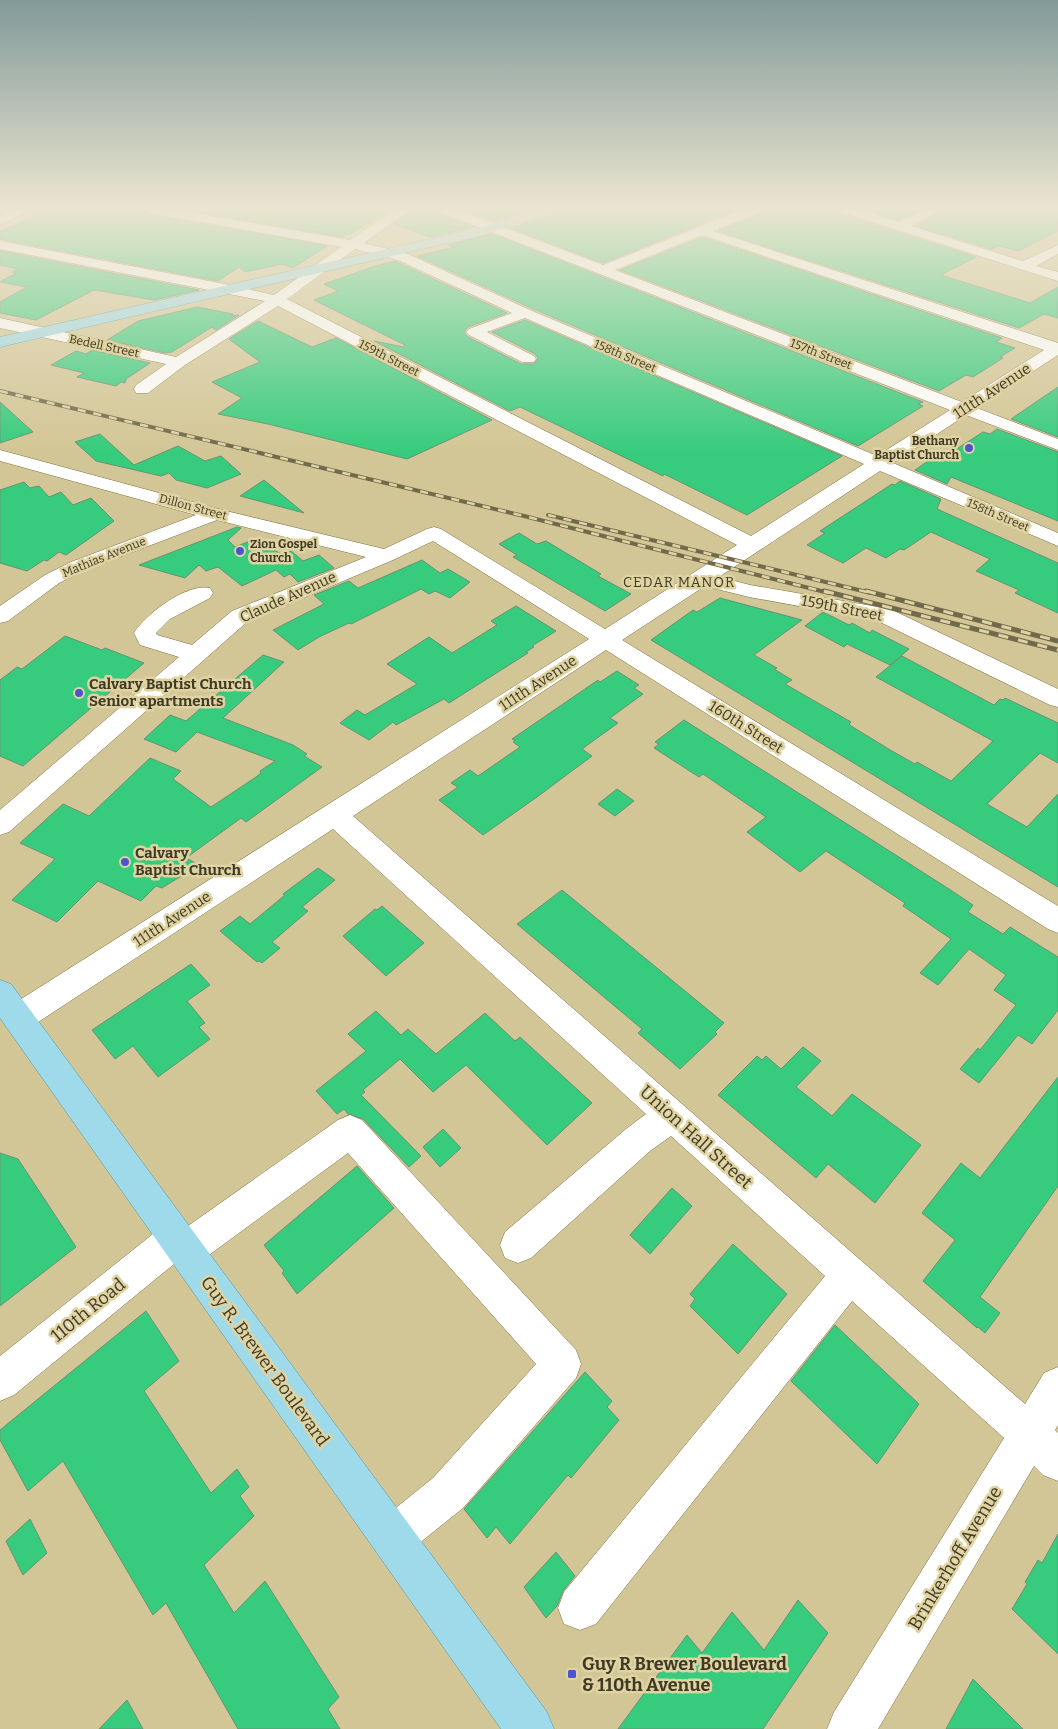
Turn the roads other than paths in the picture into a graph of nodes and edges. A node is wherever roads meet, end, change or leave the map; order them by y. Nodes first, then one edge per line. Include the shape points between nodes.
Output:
1 (223, 290) edge
2 (237, 290) edge
3 (291, 290) edge
4 (474, 290) edge
5 (654, 290) edge
6 (879, 290) edge
7 (277, 300) junction
8 (525, 313) junction
9 (0, 324) edge
10 (40, 332) junction
11 (0, 342) edge
12 (1057, 349) edge
13 (528, 359) dead end
14 (179, 362) junction
15 (142, 389) dead end
16 (963, 409) junction
17 (1058, 445) edge
18 (0, 455) edge
19 (878, 464) junction
20 (216, 514) junction
21 (434, 533) joint
22 (1058, 540) edge
23 (751, 544) junction
24 (386, 556) junction
25 (700, 578) junction
26 (202, 593) dead end
27 (0, 616) edge
28 (605, 639) junction
29 (196, 654) junction
30 (1058, 699) edge
31 (335, 815) junction
32 (0, 825) edge
33 (1058, 921) edge
34 (9, 1006) edge
35 (672, 1115) junction
36 (181, 1245) junction
37 (518, 1245) dead end
38 (850, 1274) junction
39 (0, 1381) edge
40 (1058, 1387) edge
41 (1044, 1447) edge
42 (392, 1538) junction
43 (580, 1608) dead end
44 (530, 1729) edge
45 (851, 1729) edge

1 - 10 main road
2 - 7 street, 159th Street
3 - 7 street
4 - 8 street, 158th Street
5 - 16 street, 157th Street
6 - 12 street
7 - 14 street
7 - 23 street, 159th Street
8 - 13 street via 474,332
8 - 19 street, 158th Street
9 - 10 street, Bedell Street
10 - 11 main road
10 - 14 street, Bedell Street
12 - 16 street, 111th Avenue
14 - 15 street
16 - 17 street, 157th Street
16 - 19 street, 111th Avenue
18 - 20 street, Dillon Street
19 - 22 street, 158th Street
19 - 23 street, 111th Avenue
20 - 24 street, Dillon Street
20 - 27 street, Mathias Avenue via 78,566 52,579
21 - 24 street, Claude Avenue
21 - 28 street, 160th Street
23 - 25 street, 111th Avenue
24 - 29 street, Claude Avenue via 240,616
25 - 28 street, 111th Avenue
25 - 30 street, 159th Street via 749,591 882,614
26 - 29 street via 165,613 144,633 148,640
28 - 31 street, 111th Avenue
28 - 33 street, 160th Street
29 - 32 street, Claude Avenue
31 - 34 street, 111th Avenue
31 - 35 street, Union Hall Street
34 - 36 main road, Guy R. Brewer Boulevard
35 - 37 street via 638,1140
35 - 38 street, Union Hall Street
36 - 39 street, 110th Road
36 - 42 main road, Guy R. Brewer Boulevard
36 - 42 street, 110th Road via 350,1131 562,1364 448,1493
38 - 41 street, Union Hall Street
38 - 43 street
40 - 41 street, Brinkerhoff Avenue
41 - 45 street, Brinkerhoff Avenue
42 - 44 main road, Guy R. Brewer Boulevard

